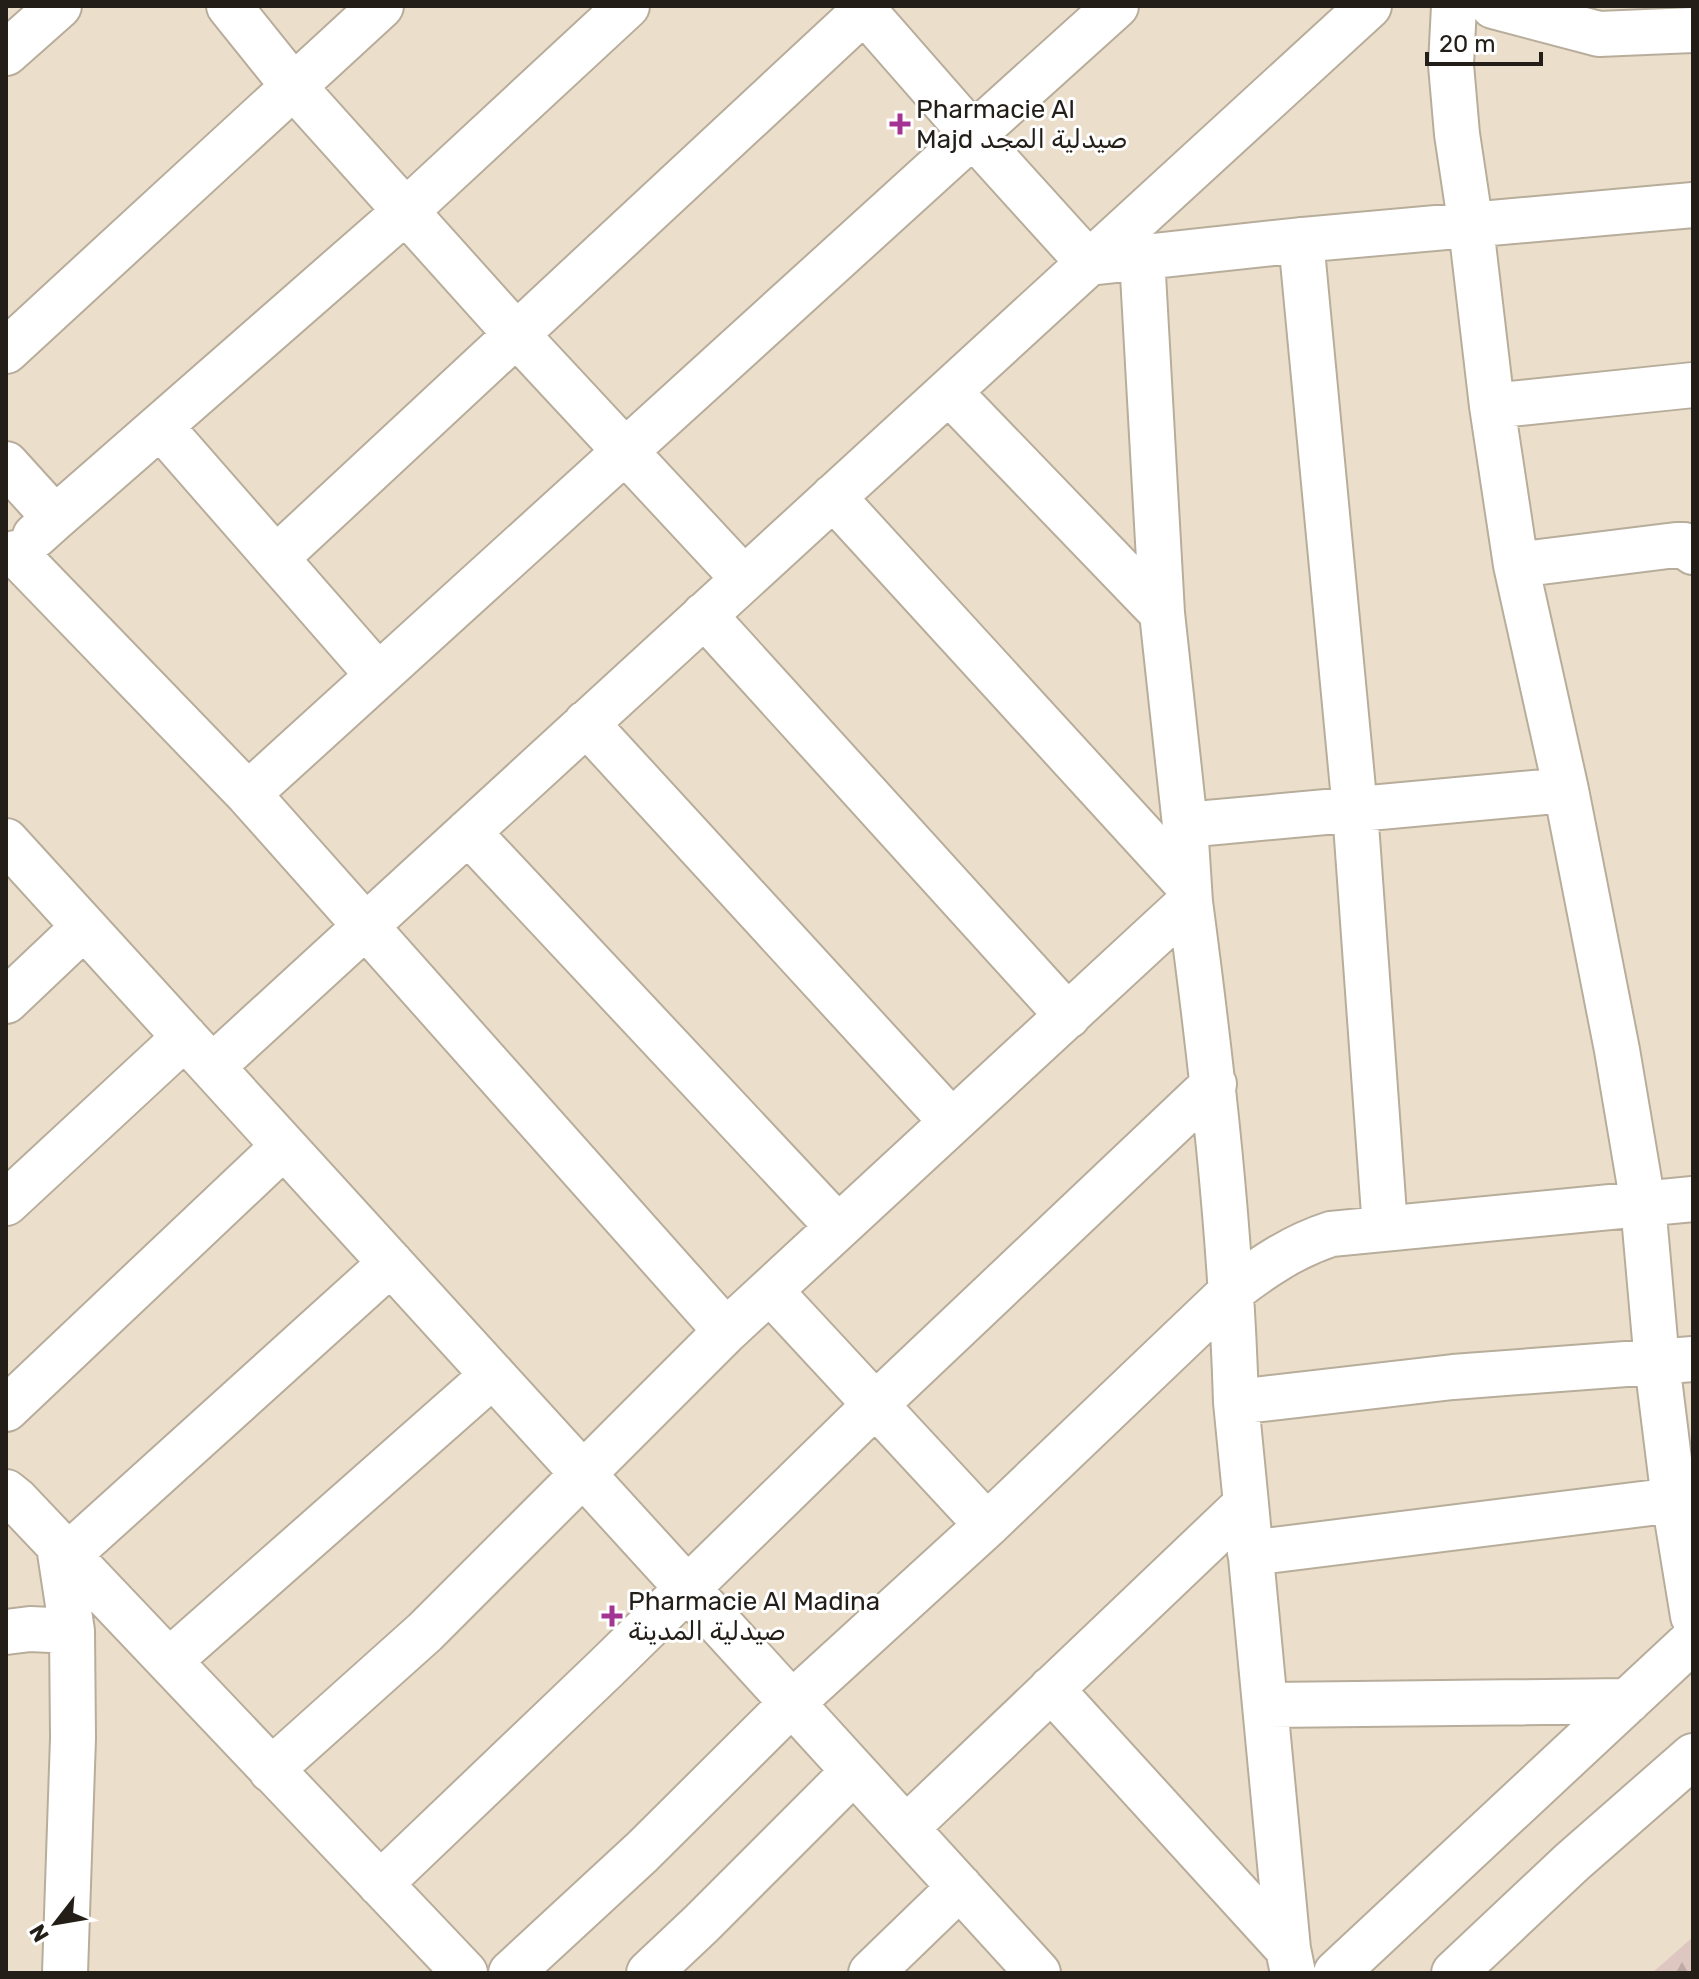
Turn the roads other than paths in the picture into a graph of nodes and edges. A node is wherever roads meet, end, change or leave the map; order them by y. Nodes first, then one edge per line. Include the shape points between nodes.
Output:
1 (59, 6) edge
2 (229, 6) edge
3 (381, 6) edge
4 (627, 6) edge
5 (1116, 6) edge
6 (1454, 6) edge
7 (1493, 6) edge
8 (862, 8) edge
9 (1347, 13) edge
10 (1693, 30) edge
11 (6, 53) edge
12 (294, 87) junction
13 (973, 135) junction
14 (1693, 205) edge
15 (407, 210) junction
16 (1471, 227) junction
17 (1301, 240) junction
18 (1142, 257) junction
19 (1089, 263) junction
20 (516, 334) junction
21 (6, 351) edge
22 (1693, 385) edge
23 (949, 392) junction
24 (1492, 406) junction
25 (161, 427) junction
26 (625, 450) junction
27 (6, 464) edge
28 (833, 497) junction
29 (55, 518) junction
30 (1693, 552) edge
31 (10, 557) edge
32 (276, 558) junction
33 (1516, 565) junction
34 (744, 579) junction
35 (1162, 613) junction
36 (704, 615) junction
37 (377, 674) junction
38 (586, 723) junction
39 (1566, 790) junction
40 (248, 794) junction
41 (1355, 810) junction
42 (1185, 825) junction
43 (468, 832) junction
44 (7, 846) edge
45 (1189, 893) junction
46 (366, 926) junction
47 (84, 927) junction
48 (6, 1001) edge
49 (1068, 1016) junction
50 (198, 1052) junction
51 (1214, 1084) junction
52 (952, 1122) junction
53 (284, 1146) junction
54 (1693, 1199) edge
55 (6, 1203) edge
56 (1643, 1204) junction
57 (838, 1227) junction
58 (1385, 1228) junction
59 (391, 1263) junction
60 (1233, 1290) junction
61 (770, 1291) junction
62 (726, 1331) junction
63 (1675, 1361) edge
64 (493, 1375) junction
65 (1236, 1402) junction
66 (874, 1406) junction
67 (6, 1409) edge
68 (583, 1474) junction
69 (6, 1492) edge
70 (1674, 1500) junction
71 (1246, 1504) junction
72 (987, 1525) junction
73 (63, 1551) junction
74 (1250, 1553) junction
75 (688, 1588) junction
76 (1693, 1616) edge
77 (72, 1631) junction
78 (6, 1632) edge
79 (1693, 1640) edge
80 (169, 1661) junction
81 (1051, 1689) junction
82 (1628, 1701) junction
83 (792, 1703) junction
84 (1265, 1705) junction
85 (1693, 1756) edge
86 (271, 1770) junction
87 (854, 1771) junction
88 (906, 1828) junction
89 (380, 1884) junction
90 (960, 1887) junction
91 (1290, 1961) edge
92 (65, 1973) edge
93 (465, 1973) edge
94 (511, 1973) edge
95 (649, 1973) edge
96 (871, 1973) edge
97 (1038, 1973) edge
98 (1336, 1973) edge
99 (1454, 1973) edge

1 - 11 street
2 - 12 street
3 - 12 street
4 - 15 street
5 - 13 street
6 - 16 street via 1451,65
7 - 10 street via 1599,34
8 - 13 street
8 - 20 street
9 - 19 street
12 - 15 street
12 - 21 street
13 - 19 street
13 - 26 street
14 - 16 street
15 - 20 street
15 - 25 street
16 - 17 street
16 - 24 street
17 - 18 street
17 - 41 street
18 - 19 street
18 - 35 street
19 - 23 street
20 - 26 street
20 - 32 street
22 - 24 street
23 - 28 street
23 - 35 street
24 - 33 street
25 - 29 street
25 - 32 street
26 - 34 street
26 - 37 street
27 - 29 street
28 - 34 street
28 - 45 street
29 - 31 street
30 - 33 street via 1676,545
31 - 40 street
32 - 37 street
33 - 39 street
34 - 36 street
35 - 42 street
36 - 38 street
36 - 49 street
37 - 40 street
38 - 43 street
38 - 52 street
39 - 41 street
39 - 56 street
40 - 46 street
41 - 42 street
41 - 58 street
42 - 45 street
43 - 46 street
43 - 57 street
44 - 47 street
45 - 49 street
45 - 51 street
46 - 50 street
46 - 62 street
47 - 48 street
47 - 50 street
49 - 52 street
50 - 53 street
50 - 55 street
51 - 60 street
51 - 66 street
52 - 57 street
53 - 59 street
53 - 67 street
54 - 56 street
56 - 58 street
56 - 63 street
57 - 61 street
58 - 60 street via 1311,1240
59 - 64 street
59 - 73 street
60 - 65 street
60 - 72 street
61 - 62 street
61 - 66 street
62 - 68 street
63 - 65 street via 1453,1377
63 - 70 street
64 - 68 street
64 - 80 street
65 - 71 street
66 - 72 street
66 - 75 street
68 - 75 street
68 - 86 street via 425,1632
69 - 73 street
70 - 74 street
70 - 76 street
71 - 74 street
71 - 81 street
72 - 83 street
73 - 77 street
73 - 80 street
74 - 84 street
75 - 83 street
75 - 89 street
77 - 78 street
77 - 92 street
79 - 82 street
80 - 86 street
81 - 88 street
81 - 91 street
82 - 84 street
82 - 98 street
83 - 87 street
83 - 94 street
84 - 91 street
85 - 99 street
86 - 89 street
87 - 88 street
87 - 95 street
88 - 90 street
89 - 93 street
90 - 96 street
90 - 97 street

